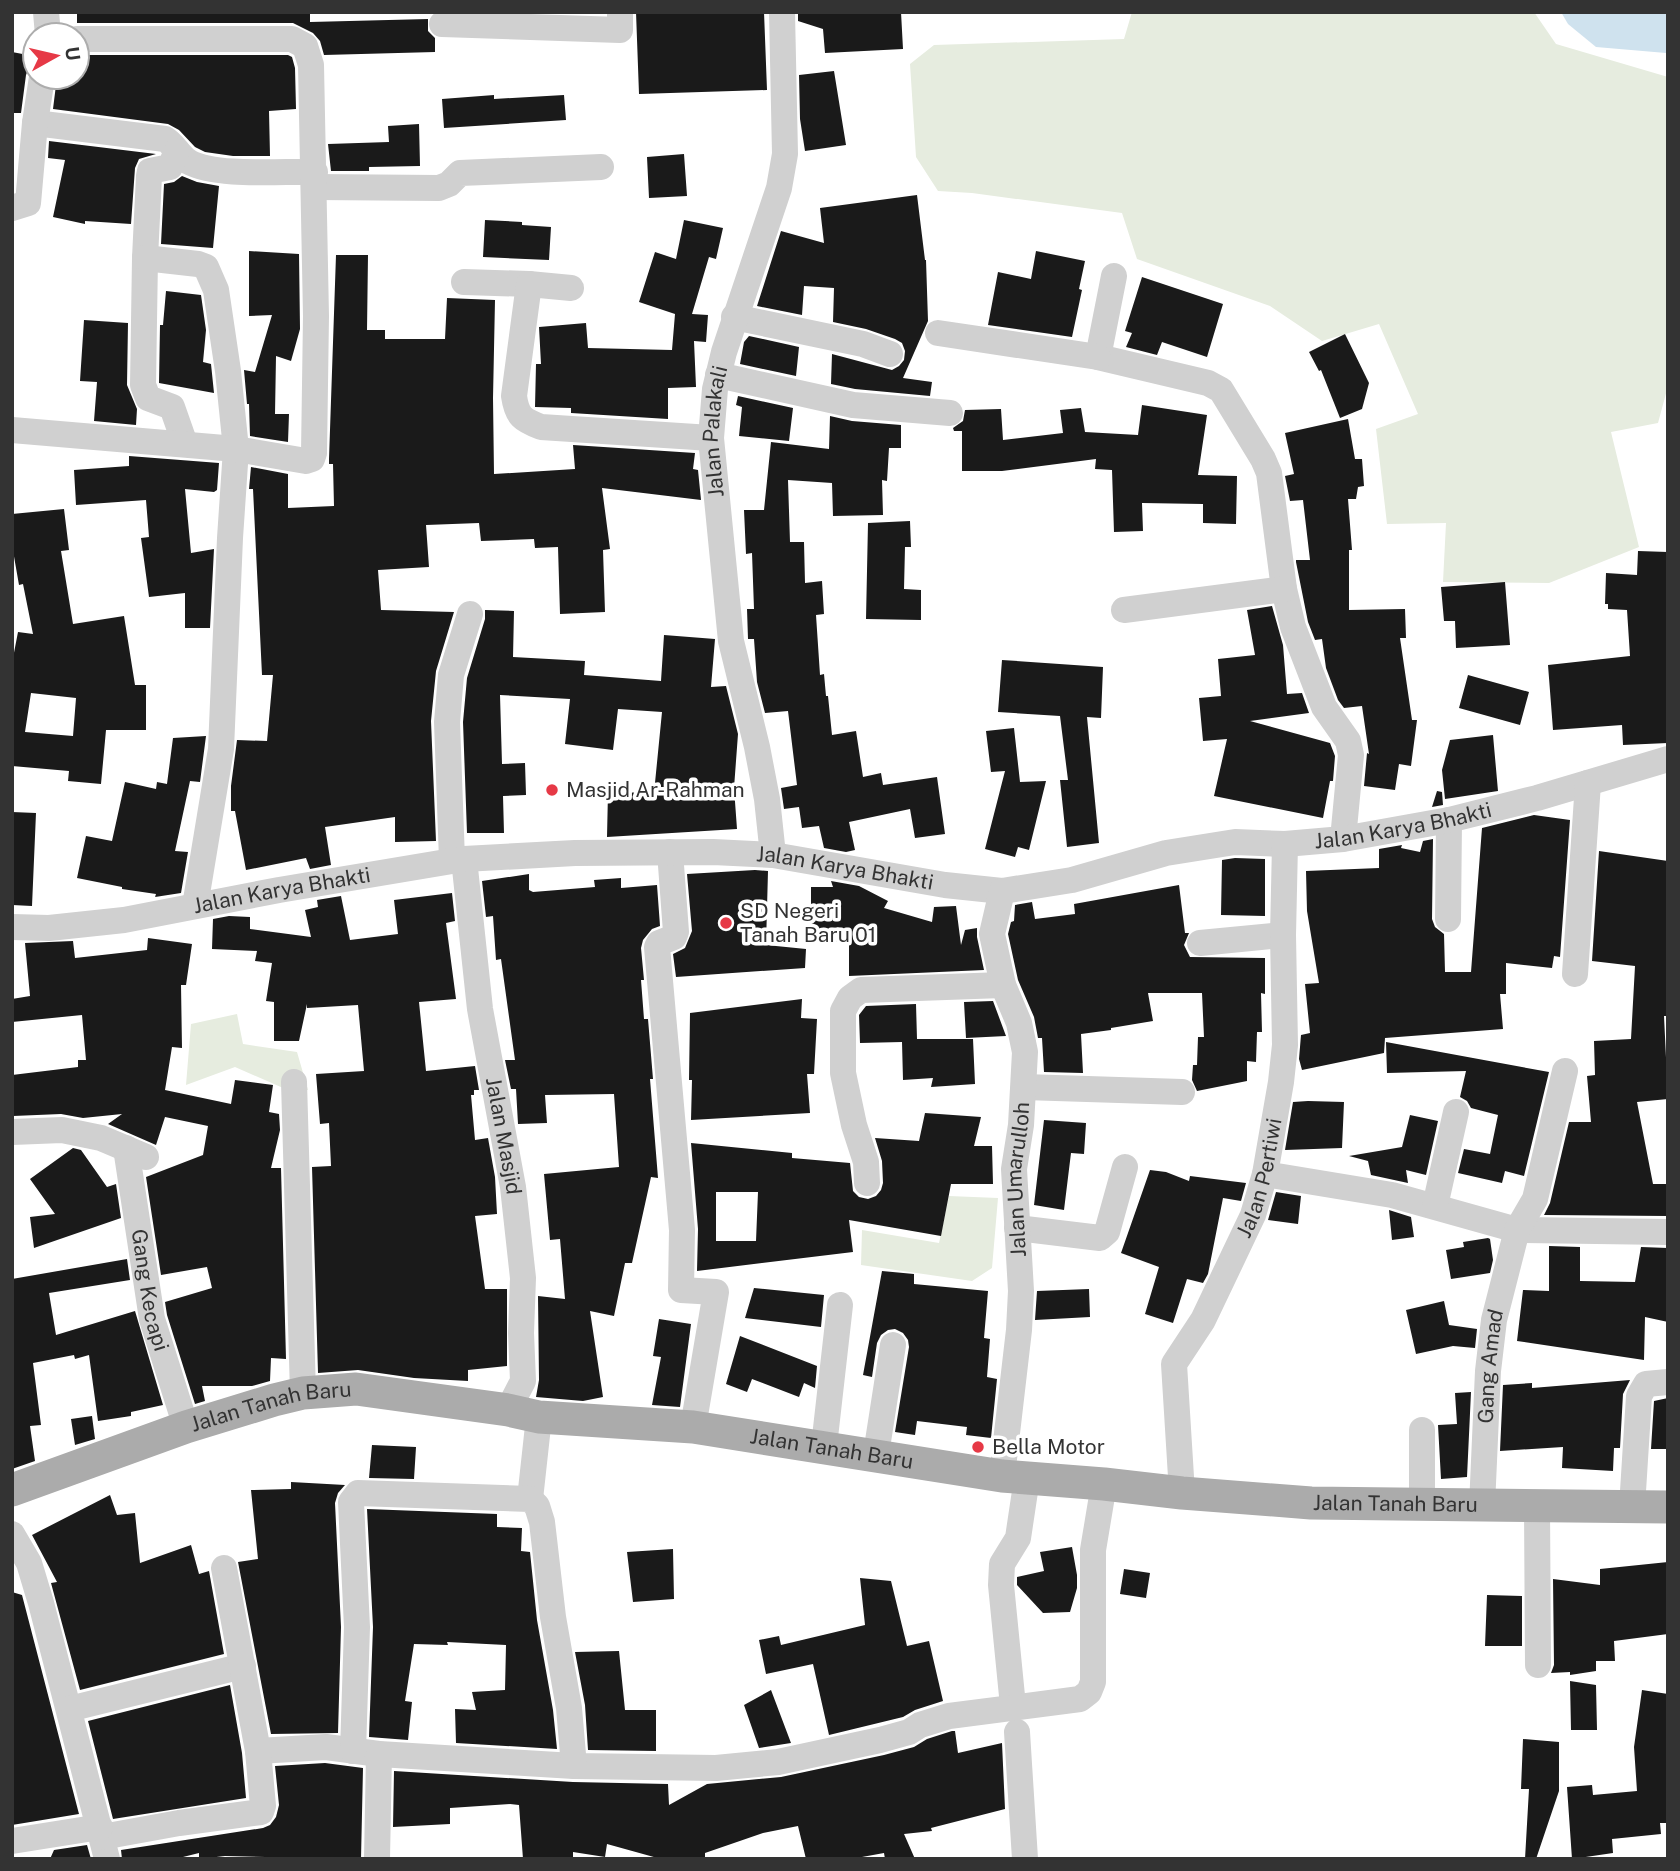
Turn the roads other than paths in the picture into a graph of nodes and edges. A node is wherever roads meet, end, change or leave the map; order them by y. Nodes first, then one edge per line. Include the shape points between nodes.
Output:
1 (620, 12) edge
2 (782, 12) edge
3 (442, 24) dead end
4 (91, 39) edge
5 (40, 91) edge
6 (35, 123) junction
7 (177, 151) junction
8 (601, 167) dead end
9 (315, 179) junction
10 (12, 208) edge
11 (145, 258) junction
12 (1114, 276) dead end
13 (464, 282) dead end
14 (529, 284) junction
15 (571, 288) dead end
16 (734, 317) junction
17 (939, 333) dead end
18 (890, 354) dead end
19 (1098, 357) junction
20 (718, 375) junction
21 (950, 413) dead end
22 (12, 430) edge
23 (711, 438) junction
24 (185, 444) junction
25 (236, 449) junction
26 (1283, 589) junction
27 (1124, 610) dead end
28 (470, 614) dead end
29 (1668, 759) edge
30 (1588, 783) junction
31 (1449, 820) junction
32 (1343, 839) junction
33 (1285, 844) junction
34 (670, 852) junction
35 (774, 855) junction
36 (458, 860) junction
37 (1002, 891) junction
38 (195, 906) junction
39 (1448, 919) dead end
40 (12, 927) edge
41 (1283, 935) junction
42 (1200, 943) dead end
43 (1575, 974) dead end
44 (1003, 985) junction
45 (1565, 1071) dead end
46 (294, 1082) dead end
47 (1024, 1087) junction
48 (1182, 1092) dead end
49 (1456, 1112) dead end
50 (12, 1132) edge
51 (1125, 1167) dead end
52 (1265, 1174) junction
53 (867, 1183) dead end
54 (1435, 1206) junction
55 (1017, 1228) junction
56 (1517, 1230) junction
57 (1668, 1232) edge
58 (840, 1305) dead end
59 (893, 1345) dead end
60 (1668, 1382) edge
61 (303, 1393) junction
62 (528, 1421) junction
63 (187, 1427) junction
64 (693, 1427) junction
65 (1422, 1430) dead end
66 (824, 1446) junction
67 (876, 1454) junction
68 (1018, 1482) junction
69 (531, 1488) junction
70 (12, 1490) edge
71 (1182, 1493) junction
72 (1102, 1494) junction
73 (1422, 1504) junction
74 (1482, 1506) junction
75 (1633, 1507) junction
76 (1668, 1507) edge
77 (1538, 1519) junction
78 (15, 1538) edge
79 (224, 1568) dead end
80 (1538, 1665) dead end
81 (243, 1666) junction
82 (69, 1709) junction
83 (1015, 1719) junction
84 (258, 1751) junction
85 (366, 1752) junction
86 (574, 1766) junction
87 (12, 1840) edge
88 (103, 1841) edge
89 (377, 1859) edge
90 (1025, 1859) edge

1 - 3 street via 620,30
2 - 16 street, Jalan Palakali via 785,154 779,188
4 - 9 street via 292,39 305,46 311,65
5 - 6 street
6 - 7 street via 165,139
6 - 10 street via 28,203
7 - 9 street via 187,161 208,169
7 - 11 street via 170,167 150,171
8 - 9 street via 460,173 439,188
9 - 25 street via 314,453 306,461
11 - 24 street via 143,385 148,398 172,407
11 - 25 street via 198,264 210,274 216,290
12 - 19 street
13 - 14 street
14 - 15 street
14 - 23 street via 514,397 524,421 541,427
16 - 18 street
16 - 20 street, Jalan Palakali
17 - 19 street
19 - 26 street via 1221,390 1269,473
20 - 21 street via 853,405
20 - 23 street, Jalan Palakali
22 - 24 street
23 - 35 street, Jalan Palakali via 731,640 757,747
24 - 25 street
25 - 38 street via 221,749
26 - 27 street
26 - 32 street via 1324,707 1348,741 1351,755
28 - 36 street, Jalan Masjid via 451,675 447,722
29 - 30 street, Jalan Karya Bhakti
30 - 31 street, Jalan Karya Bhakti
30 - 43 street
31 - 32 street, Jalan Karya Bhakti
31 - 39 street
32 - 33 street, Jalan Karya Bhakti
33 - 37 street, Jalan Karya Bhakti via 1235,842 1166,853 1072,880
33 - 41 street, Jalan Pertiwi
34 - 35 street, Jalan Karya Bhakti
34 - 36 street, Jalan Karya Bhakti
34 - 64 street via 676,932 656,947 682,1230 681,1290 716,1292
35 - 37 street, Jalan Karya Bhakti
36 - 38 street, Jalan Karya Bhakti
36 - 62 street, Jalan Masjid via 513,1187 523,1278 520,1333
37 - 44 street, Jalan Umarulloh via 992,934
38 - 40 street, Jalan Karya Bhakti via 124,920
41 - 42 street
41 - 52 street, Jalan Pertiwi via 1285,1045
44 - 47 street, Jalan Umarulloh via 1025,1052
44 - 53 street via 861,990 850,998 844,1011 843,1073
45 - 56 street, Gang Amad via 1535,1199
46 - 61 street
47 - 48 street
47 - 55 street, Jalan Umarulloh via 1014,1169
49 - 54 street
50 - 63 street, Gang Kecapi via 62,1130 136,1152 152,1319
51 - 55 street via 1107,1232 1100,1238
52 - 54 street
52 - 71 street, Jalan Pertiwi via 1253,1215 1225,1275 1174,1364
54 - 56 street
55 - 68 street, Jalan Umarulloh via 1021,1291
56 - 57 street
56 - 74 street, Gang Amad via 1494,1320
58 - 66 street
59 - 67 street
60 - 75 street via 1646,1384 1639,1396
61 - 62 main road, Jalan Tanah Baru via 356,1389
61 - 63 main road, Jalan Tanah Baru
62 - 64 main road, Jalan Tanah Baru
62 - 69 street, Jalan Masjid
63 - 70 main road, Jalan Tanah Baru
64 - 66 main road, Jalan Tanah Baru
65 - 73 street
66 - 67 main road, Jalan Tanah Baru
67 - 68 main road, Jalan Tanah Baru
68 - 72 main road, Jalan Tanah Baru
68 - 83 street, Jalan Umarulloh via 1018,1538 1002,1564 1001,1585
69 - 85 street via 354,1496
69 - 86 street via 542,1522
71 - 72 main road, Jalan Tanah Baru
71 - 73 main road, Jalan Tanah Baru via 1311,1503
72 - 83 street via 1093,1550 1093,1682 1080,1699
73 - 74 main road, Jalan Tanah Baru
74 - 77 main road, Jalan Tanah Baru
75 - 76 main road, Jalan Tanah Baru
75 - 77 main road, Jalan Tanah Baru
77 - 80 street
78 - 82 street via 29,1563
79 - 81 street
81 - 82 street
81 - 84 street
82 - 88 street
83 - 86 street via 949,1716 909,1732 778,1762 716,1768
83 - 90 street, Jalan Umarulloh
84 - 85 street via 306,1747
84 - 88 street via 261,1812 179,1823
85 - 86 street
85 - 89 street
87 - 88 street

